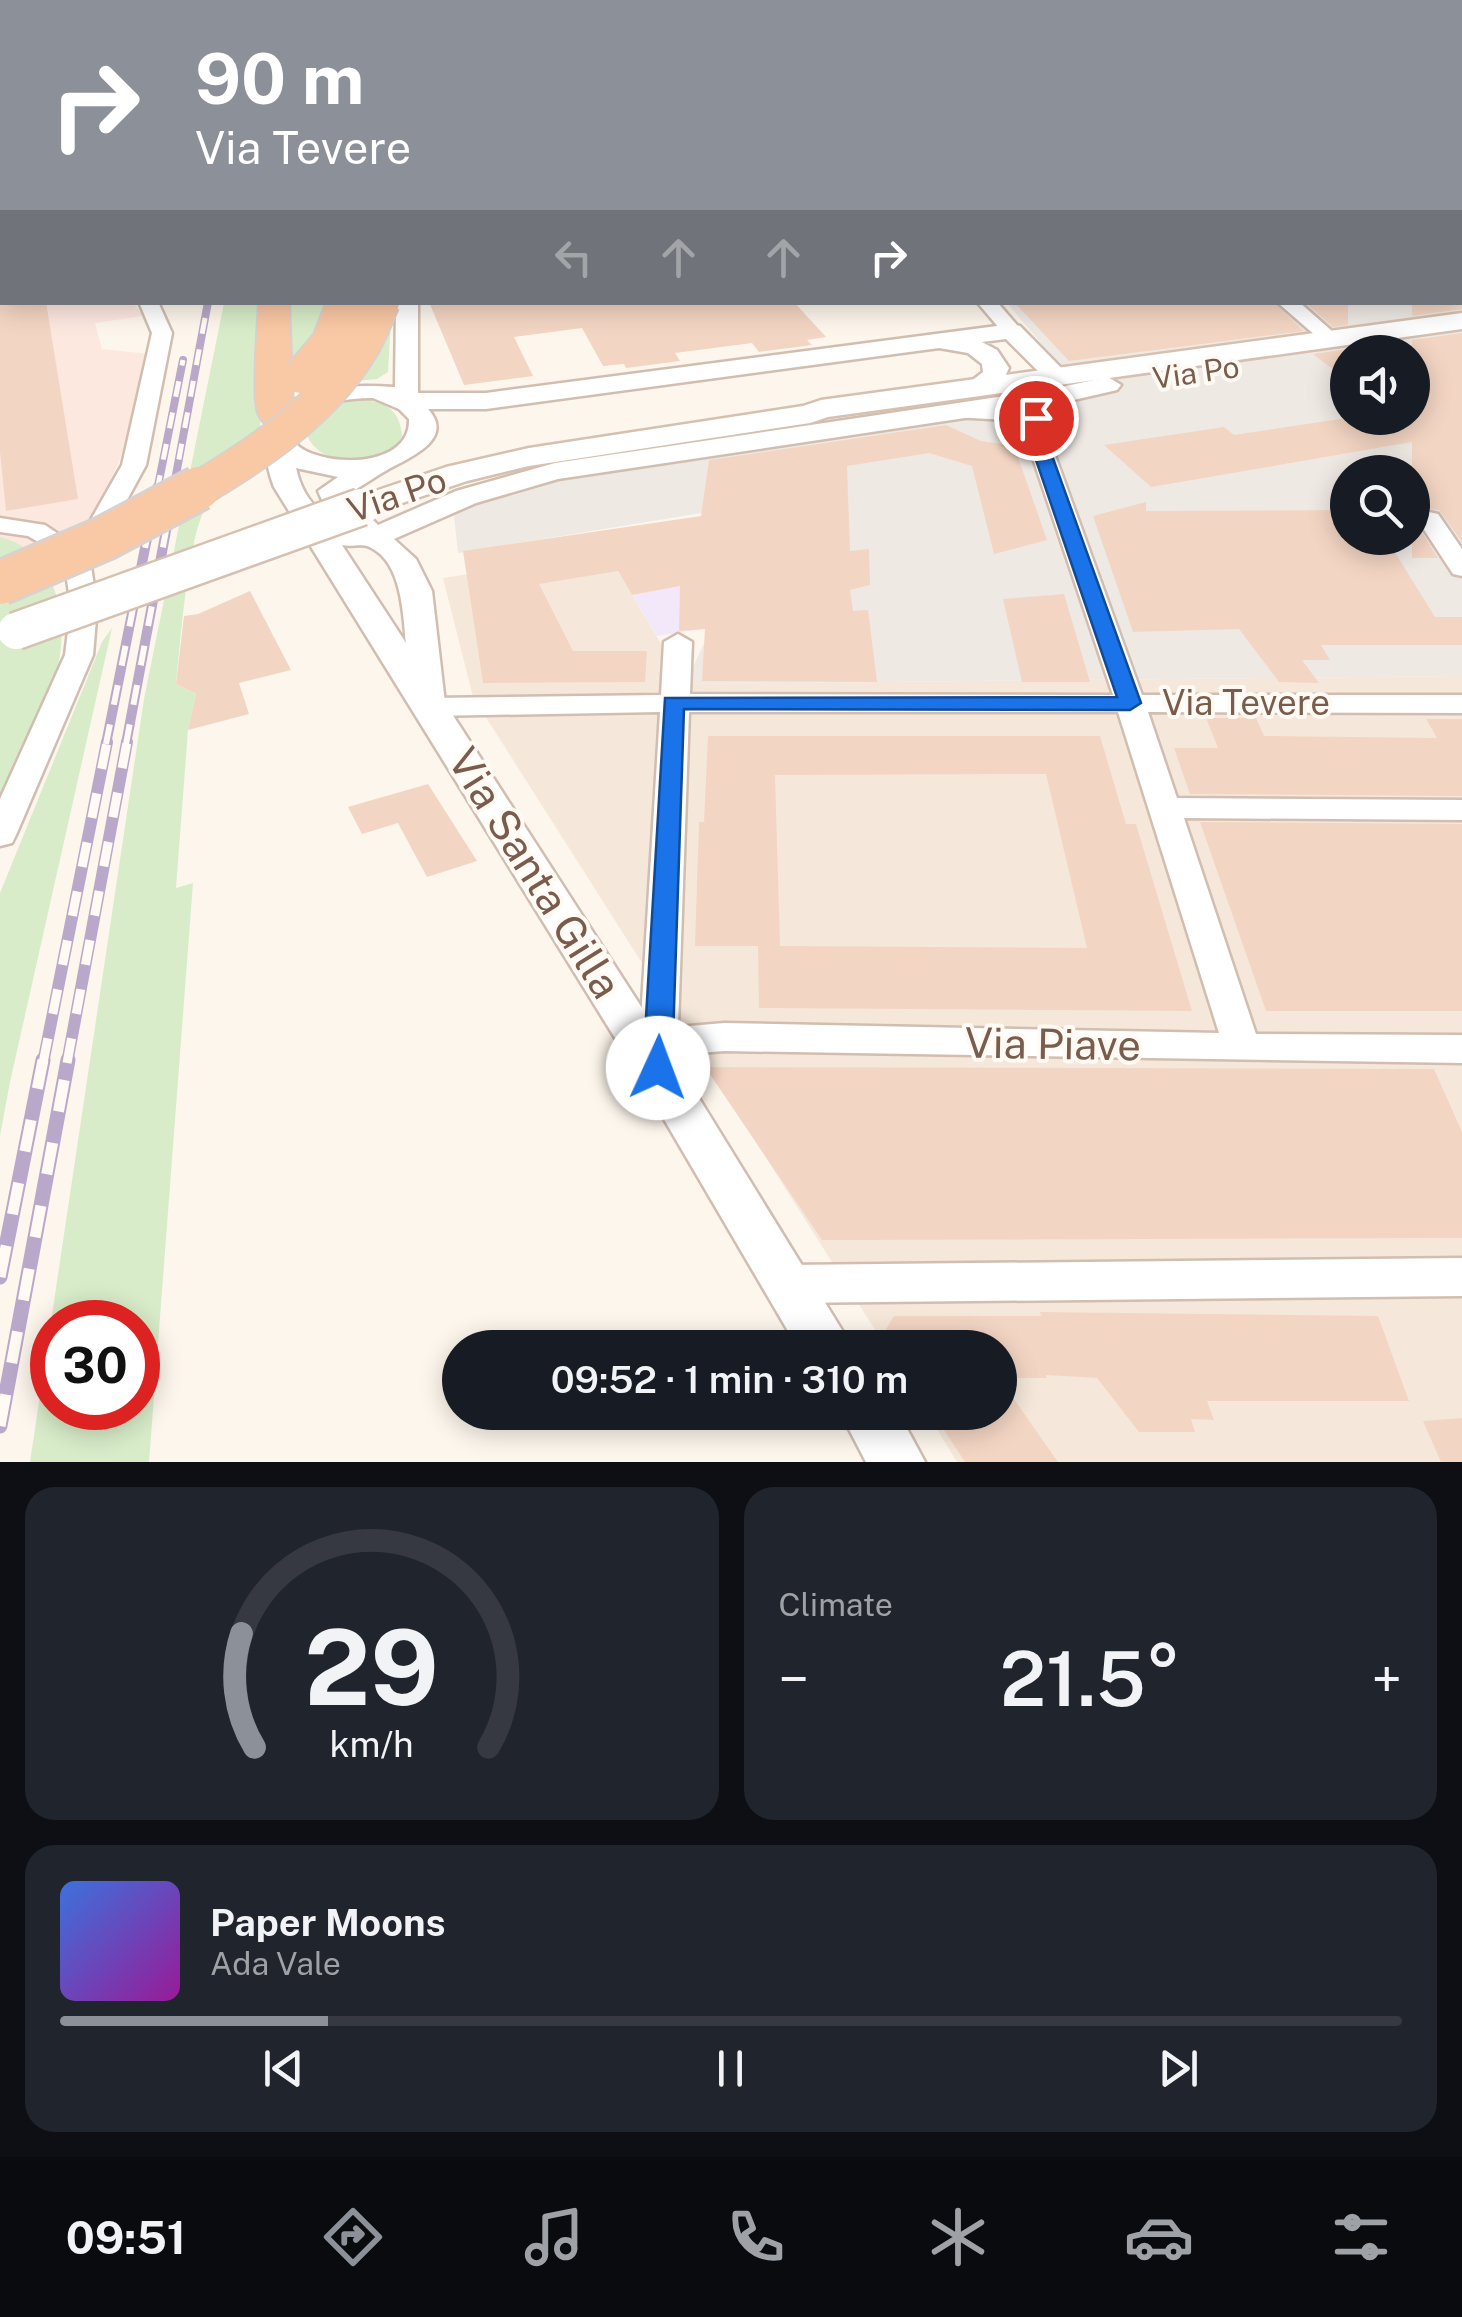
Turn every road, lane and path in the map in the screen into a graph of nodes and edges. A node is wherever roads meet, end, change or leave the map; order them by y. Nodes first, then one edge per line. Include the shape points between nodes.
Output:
1 (150, 305) edge
2 (274, 305) edge
3 (344, 305) edge
4 (381, 305) edge
5 (407, 305) edge
6 (989, 305) edge
7 (1290, 305) edge
8 (1462, 321) edge
9 (1012, 332) junction
10 (1361, 335) edge
11 (1462, 336) edge
12 (1330, 337) edge
13 (1330, 339) edge
14 (932, 342) junction
15 (986, 374) junction
16 (1064, 385) junction
17 (1108, 386) junction
18 (405, 399) junction
19 (486, 401) junction
20 (960, 412) junction
21 (810, 414) junction
22 (1032, 425) junction
23 (282, 432) junction
24 (422, 432) junction
25 (391, 463) junction
26 (440, 508) junction
27 (1430, 520) edge
28 (366, 522) junction
29 (315, 525) junction
30 (0, 526) edge
31 (0, 556) edge
32 (78, 566) junction
33 (1462, 568) edge
34 (410, 576) junction
35 (0, 583) edge
36 (8, 634) edge
37 (678, 642) dead end
38 (673, 703) junction
39 (1130, 703) junction
40 (1462, 704) edge
41 (430, 707) junction
42 (1164, 808) junction
43 (1462, 810) edge
44 (0, 834) edge
45 (1242, 1048) junction
46 (1462, 1049) edge
47 (658, 1068) junction
48 (1462, 1276) edge
49 (788, 1284) junction
50 (815, 1330) edge
51 (877, 1430) edge
52 (897, 1462) edge

1 - 32 street via 162,334 134,466
2 - 23 highway via 275,411
3 - 31 highway, bridge via 329,343 304,373 230,438 121,504
4 - 35 highway, bridge via 336,384 237,464 132,524
5 - 18 street
6 - 9 street
7 - 12 street
8 - 10 main road, Via Po
9 - 14 street, Via Po
9 - 15 street
9 - 16 street
11 - 17 main road, Via Po
13 - 16 main road, Via Po
14 - 15 street, Via Po via 976,347
14 - 19 street, Via Po
15 - 16 main road, Via Po
15 - 21 main road, Via Po
16 - 17 street
16 - 20 street
16 - 22 street
17 - 21 main road, Via Po
18 - 19 street, Via Po
18 - 23 street, Via Po via 378,390 338,392 300,407
18 - 24 street via 421,414
19 - 24 street, Via Po
20 - 22 street via 1011,414
20 - 26 street via 555,472
21 - 28 main road, Via Po via 458,474
22 - 39 street
23 - 25 street via 310,464
23 - 29 street, Via Santa Gilla via 280,474
24 - 25 street, Via Po
25 - 28 street via 332,491 334,501
26 - 28 street via 399,528
26 - 34 street via 418,529
27 - 33 street
28 - 29 street via 351,538
28 - 34 street
28 - 36 main road, Via Po, bridge
29 - 41 street, Via Santa Gilla
30 - 32 street via 64,542
32 - 44 street via 84,607 79,655
34 - 41 street, Via Santa Gilla
37 - 38 street
38 - 39 street, Via Tevere
38 - 41 street, Via Tevere
38 - 47 street
39 - 40 street, Via Tevere
39 - 42 street
41 - 47 street, Via Santa Gilla
42 - 43 street
42 - 45 street
45 - 46 street, Via Piave
45 - 47 street, Via Piave via 724,1037 678,1041
47 - 49 street, Via Santa Gilla
48 - 49 street
49 - 50 street, Via Santa Gilla
51 - 52 street

